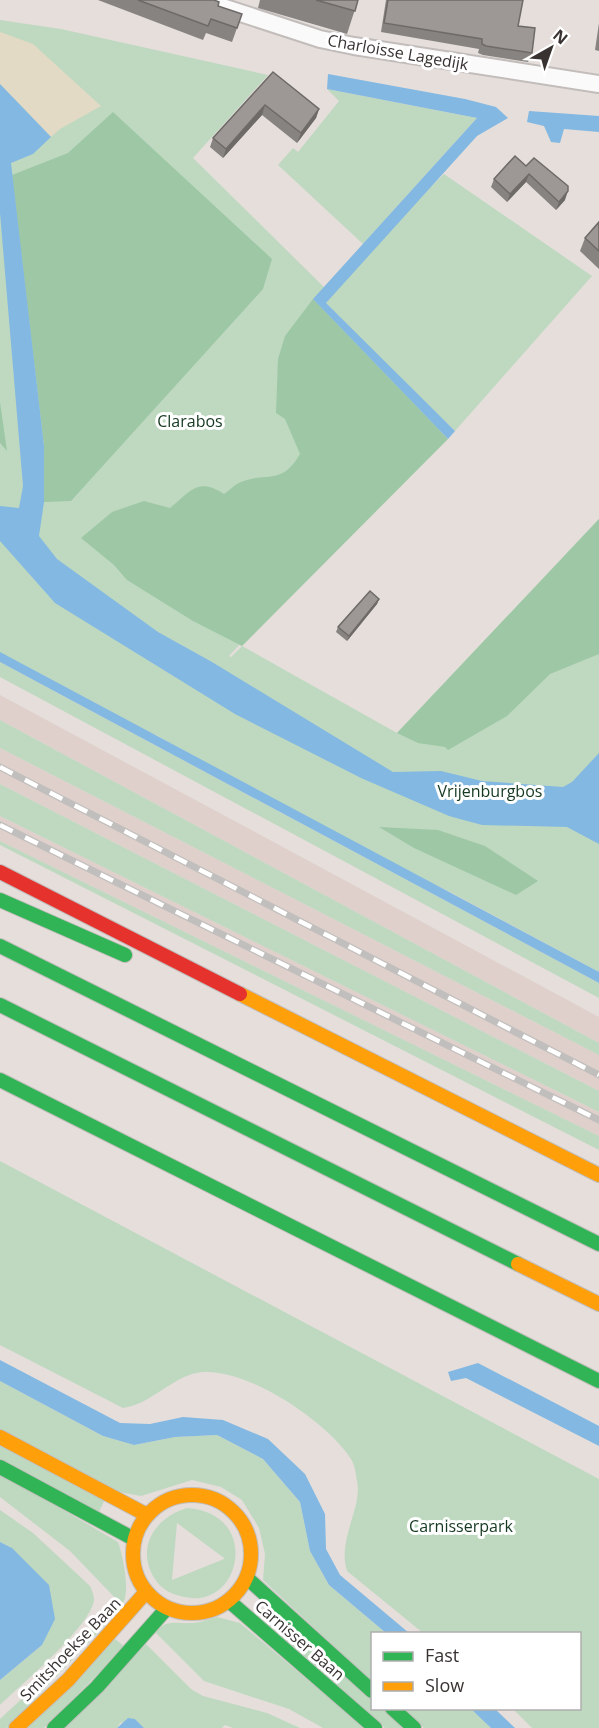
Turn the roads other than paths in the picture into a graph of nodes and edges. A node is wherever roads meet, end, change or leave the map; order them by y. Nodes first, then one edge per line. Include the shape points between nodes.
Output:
1 (201, 0) edge
2 (599, 84) edge
3 (0, 872) edge
4 (0, 900) edge
5 (0, 946) edge
6 (142, 962) dead end
7 (164, 971) dead end
8 (0, 1005) edge
9 (317, 1034) junction
10 (0, 1080) edge
11 (599, 1175) edge
12 (599, 1244) edge
13 (599, 1304) edge
14 (599, 1381) edge
15 (0, 1437) edge
16 (0, 1467) edge
17 (147, 1515) junction
18 (134, 1539) junction
19 (247, 1578) junction
20 (146, 1592) junction
21 (229, 1601) junction
22 (167, 1608) junction
23 (371, 1690) edge
24 (394, 1710) edge
25 (16, 1728) edge
26 (54, 1728) edge
27 (375, 1728) edge
28 (414, 1728) edge

1 - 2 street, Charloisse Lagedijk via 320,39
3 - 9 main road
4 - 6 main road
5 - 12 main road
7 - 9 main road
8 - 13 main road
9 - 11 main road
10 - 14 main road
15 - 17 main road
16 - 18 main road
17 - 18 main road
17 - 19 main road via 172,1498 188,1495 218,1500 236,1514 248,1534 251,1549
18 - 20 main road via 134,1566
19 - 21 main road
19 - 23 main road, Carnisser Baan
20 - 22 main road
20 - 25 main road, Smitshoekse Baan via 68,1680
21 - 22 main road via 199,1613
21 - 27 main road, Carnisser Baan
22 - 26 main road via 97,1687
24 - 28 main road

